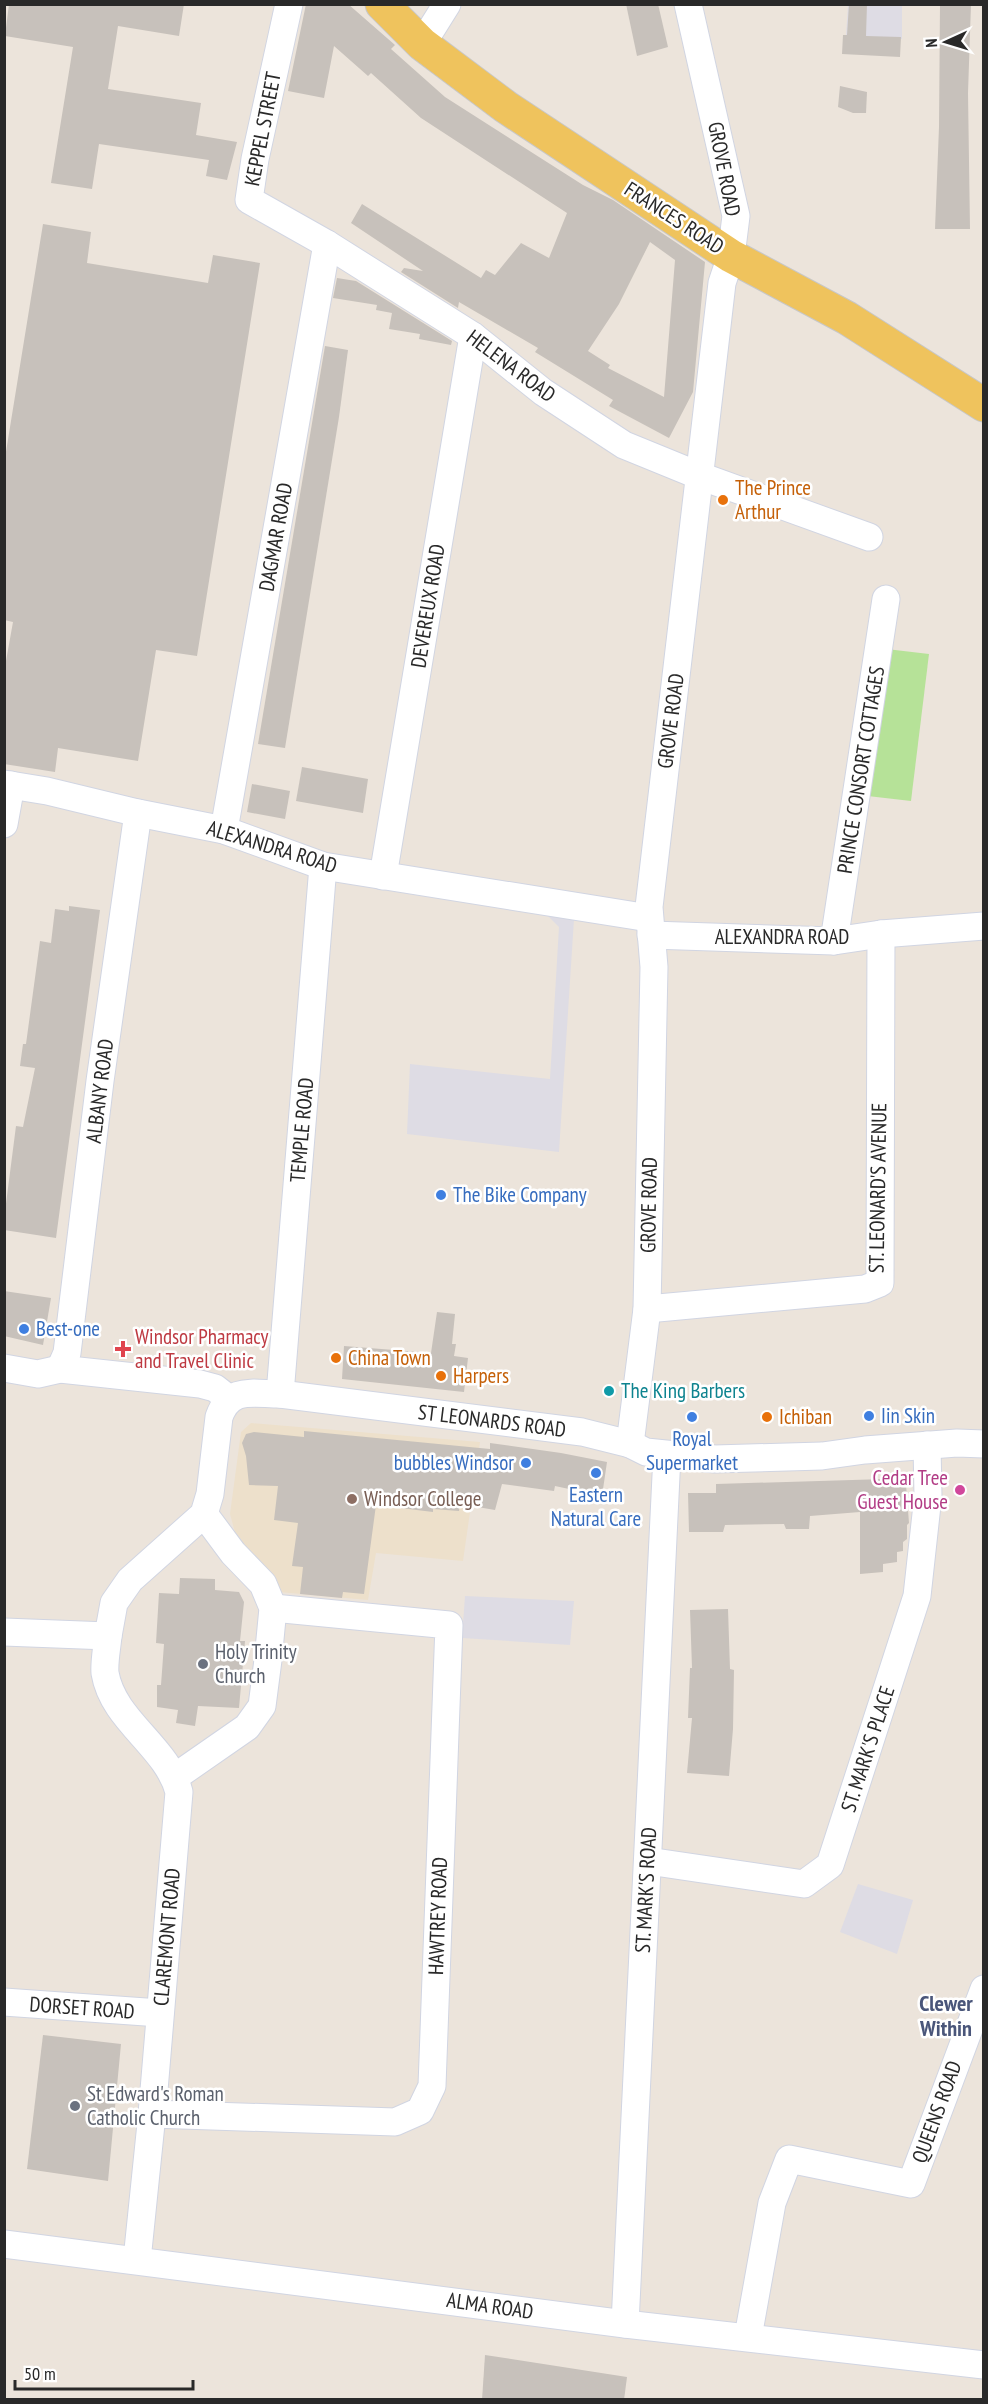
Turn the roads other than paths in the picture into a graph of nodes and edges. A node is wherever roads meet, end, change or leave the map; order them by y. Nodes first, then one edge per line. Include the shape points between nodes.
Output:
1 (289, 4) edge
2 (382, 4) edge
3 (447, 4) edge
4 (688, 4) edge
5 (422, 44) junction
6 (327, 244) junction
7 (731, 256) junction
8 (473, 336) junction
9 (984, 405) edge
10 (700, 476) junction
11 (868, 537) dead end
12 (886, 599) dead end
13 (8, 784) edge
14 (138, 813) junction
15 (4, 824) edge
16 (224, 830) junction
17 (323, 866) junction
18 (383, 876) junction
19 (984, 926) edge
20 (650, 927) junction
21 (881, 934) junction
22 (834, 940) junction
23 (647, 1309) junction
24 (4, 1368) edge
25 (60, 1369) junction
26 (280, 1394) junction
27 (229, 1399) junction
28 (630, 1444) junction
29 (984, 1444) edge
30 (927, 1445) junction
31 (667, 1455) junction
32 (204, 1514) junction
33 (273, 1608) junction
34 (4, 1632) edge
35 (108, 1636) junction
36 (175, 1777) junction
37 (648, 1860) junction
38 (984, 1989) edge
39 (4, 2002) edge
40 (160, 2013) junction
41 (152, 2114) junction
42 (4, 2244) edge
43 (137, 2260) junction
44 (625, 2324) junction
45 (748, 2337) junction
46 (981, 2362) edge

1 - 6 street, KEPPEL STREET via 249,200
2 - 5 main road, FRANCES ROAD
3 - 5 street
4 - 7 street, GROVE ROAD via 736,216
5 - 7 main road, FRANCES ROAD via 506,107
6 - 8 street, HELENA ROAD
6 - 16 street, DAGMAR ROAD
7 - 9 main road, FRANCES ROAD via 847,318
7 - 10 street, GROVE ROAD via 722,283
8 - 10 street, HELENA ROAD via 543,392 624,445
8 - 18 street, DEVEREUX ROAD
10 - 11 street, HELENA ROAD
10 - 20 street, GROVE ROAD
12 - 22 street, PRINCE CONSORT COTTAGES
13 - 14 street, ALEXANDRA ROAD
13 - 15 street
14 - 16 street, ALEXANDRA ROAD
14 - 25 street, ALBANY ROAD via 67,1353
16 - 17 street, ALEXANDRA ROAD
17 - 18 street, ALEXANDRA ROAD
17 - 26 street, TEMPLE ROAD
18 - 20 street, ALEXANDRA ROAD
19 - 21 street, ALEXANDRA ROAD
20 - 22 street, ALEXANDRA ROAD
20 - 23 street, GROVE ROAD via 654,967
21 - 22 street, ALEXANDRA ROAD
21 - 23 street, ST. LEONARD'S AVENUE via 880,1283 865,1289
23 - 28 street, GROVE ROAD
24 - 25 street via 38,1374
25 - 27 street via 200,1384 215,1388
26 - 27 street, ST LEONARDS ROAD via 245,1394
26 - 28 street, ST LEONARDS ROAD via 582,1432
27 - 32 street via 219,1418
28 - 31 street, ST LEONARDS ROAD via 646,1452
29 - 30 street, ST LEONARDS ROAD
30 - 31 street, ST LEONARDS ROAD via 761,1460
30 - 37 street, ST. MARK'S PLACE via 928,1496 917,1596 830,1865 804,1884
31 - 37 street, ST. MARK'S ROAD
32 - 33 street via 263,1584
32 - 35 street via 130,1580 114,1603
33 - 36 street via 262,1706 246,1727
33 - 41 street, HAWTREY ROAD via 449,1625 432,2086 420,2111 395,2122
34 - 35 street
35 - 36 street via 105,1672 112,1693
36 - 40 street, CLAREMONT ROAD via 179,1792
37 - 44 street, ST. MARK'S ROAD
38 - 45 street, QUEENS ROAD via 911,2184 789,2159 772,2204
39 - 40 street, DORSET ROAD
40 - 41 street, CLAREMONT ROAD
41 - 43 street, CLAREMONT ROAD
42 - 43 street, ALMA ROAD
43 - 44 street, ALMA ROAD
44 - 45 street, ALMA ROAD
45 - 46 street, ALMA ROAD

